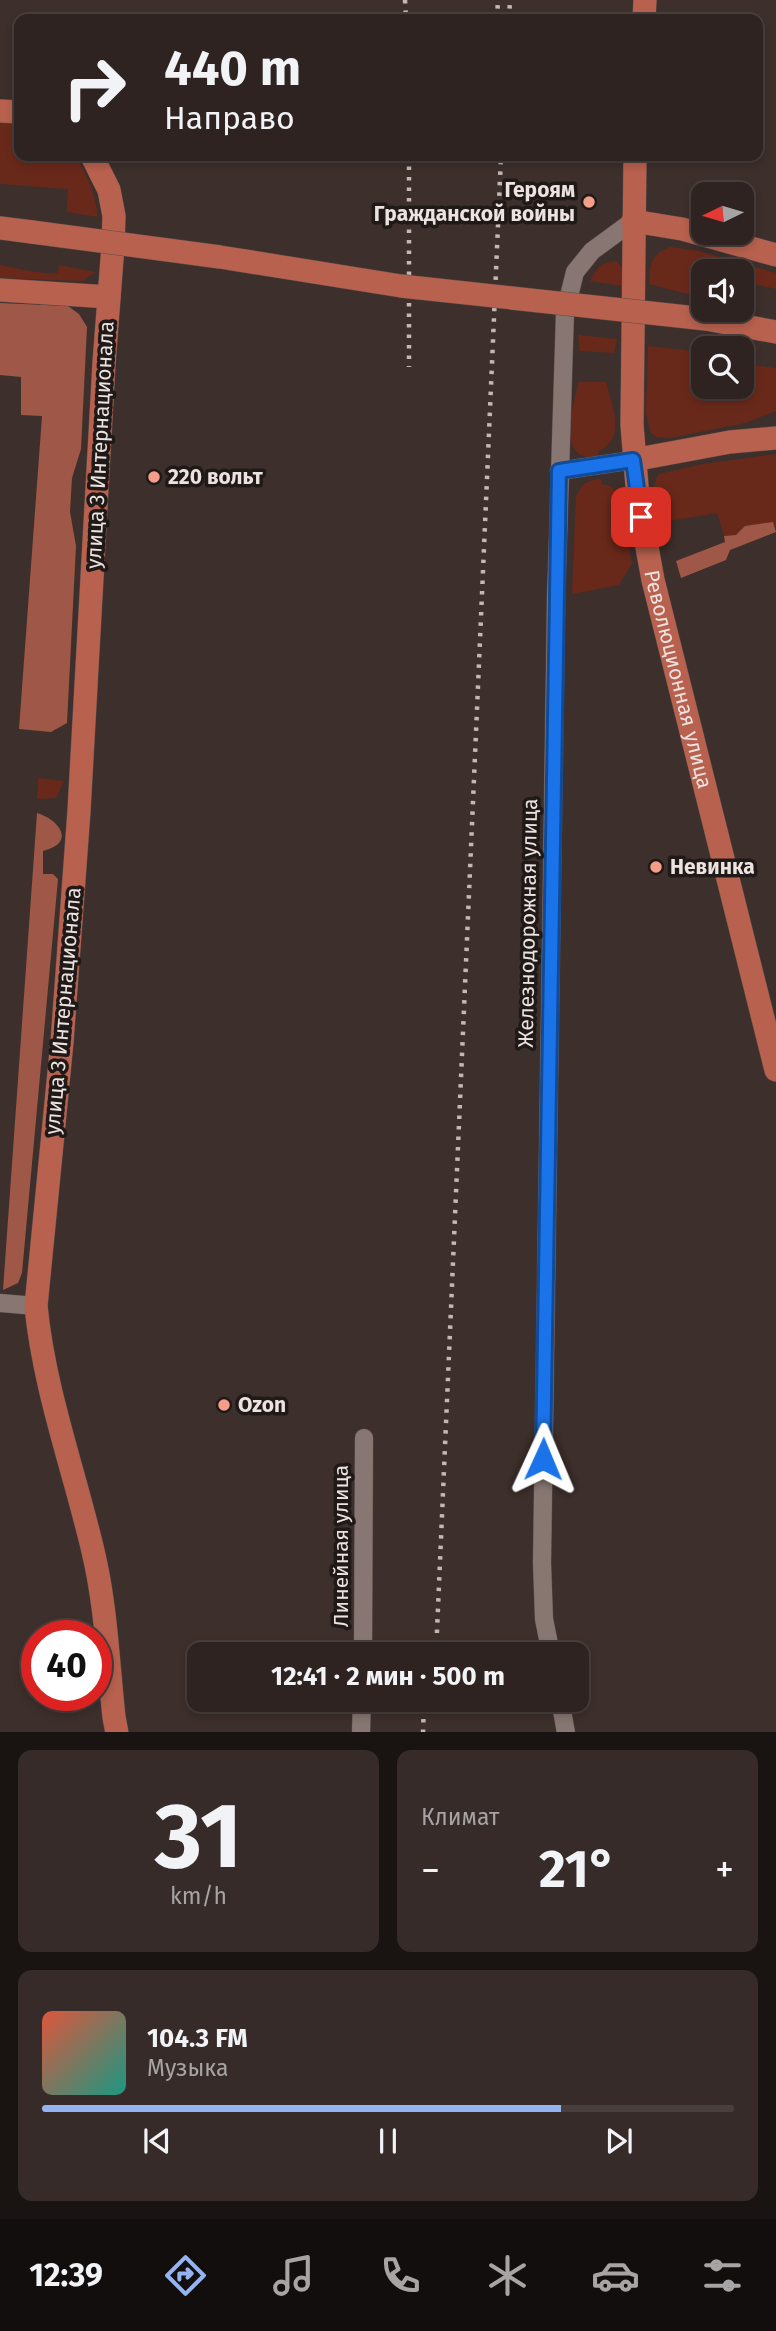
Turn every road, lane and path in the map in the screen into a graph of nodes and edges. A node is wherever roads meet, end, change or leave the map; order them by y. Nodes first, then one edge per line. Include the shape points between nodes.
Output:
1 (94, 161) edge
2 (635, 161) edge
3 (634, 221) junction
4 (0, 228) edge
5 (776, 255) edge
6 (0, 290) edge
7 (109, 298) junction
8 (776, 332) edge
9 (776, 438) edge
10 (633, 460) junction
11 (559, 471) junction
12 (776, 1070) edge
13 (0, 1303) edge
14 (36, 1306) junction
15 (363, 1438) dead end
16 (363, 1642) edge
17 (549, 1642) edge
18 (362, 1712) edge
19 (562, 1712) edge
20 (115, 1727) edge
21 (361, 1732) edge
22 (566, 1732) edge

1 - 7 main road, улица 3 Интернационала via 109,190 114,216
2 - 3 main road, Революционная улица
3 - 5 main road
3 - 10 main road, Революционная улица
3 - 11 street, Железнодорожная улица via 592,251 575,272 565,312
4 - 8 main road, bridge via 401,286 706,319
6 - 7 main road
7 - 14 main road, улица 3 Интернационала via 78,825
9 - 10 main road
10 - 11 street
10 - 12 main road, Революционная улица via 653,580
11 - 17 street, Железнодорожная улица via 542,1563
13 - 14 street
14 - 20 main road, улица 3 Интернационала via 47,1376 94,1555
15 - 16 street, Линейная улица
18 - 21 street
19 - 22 street

